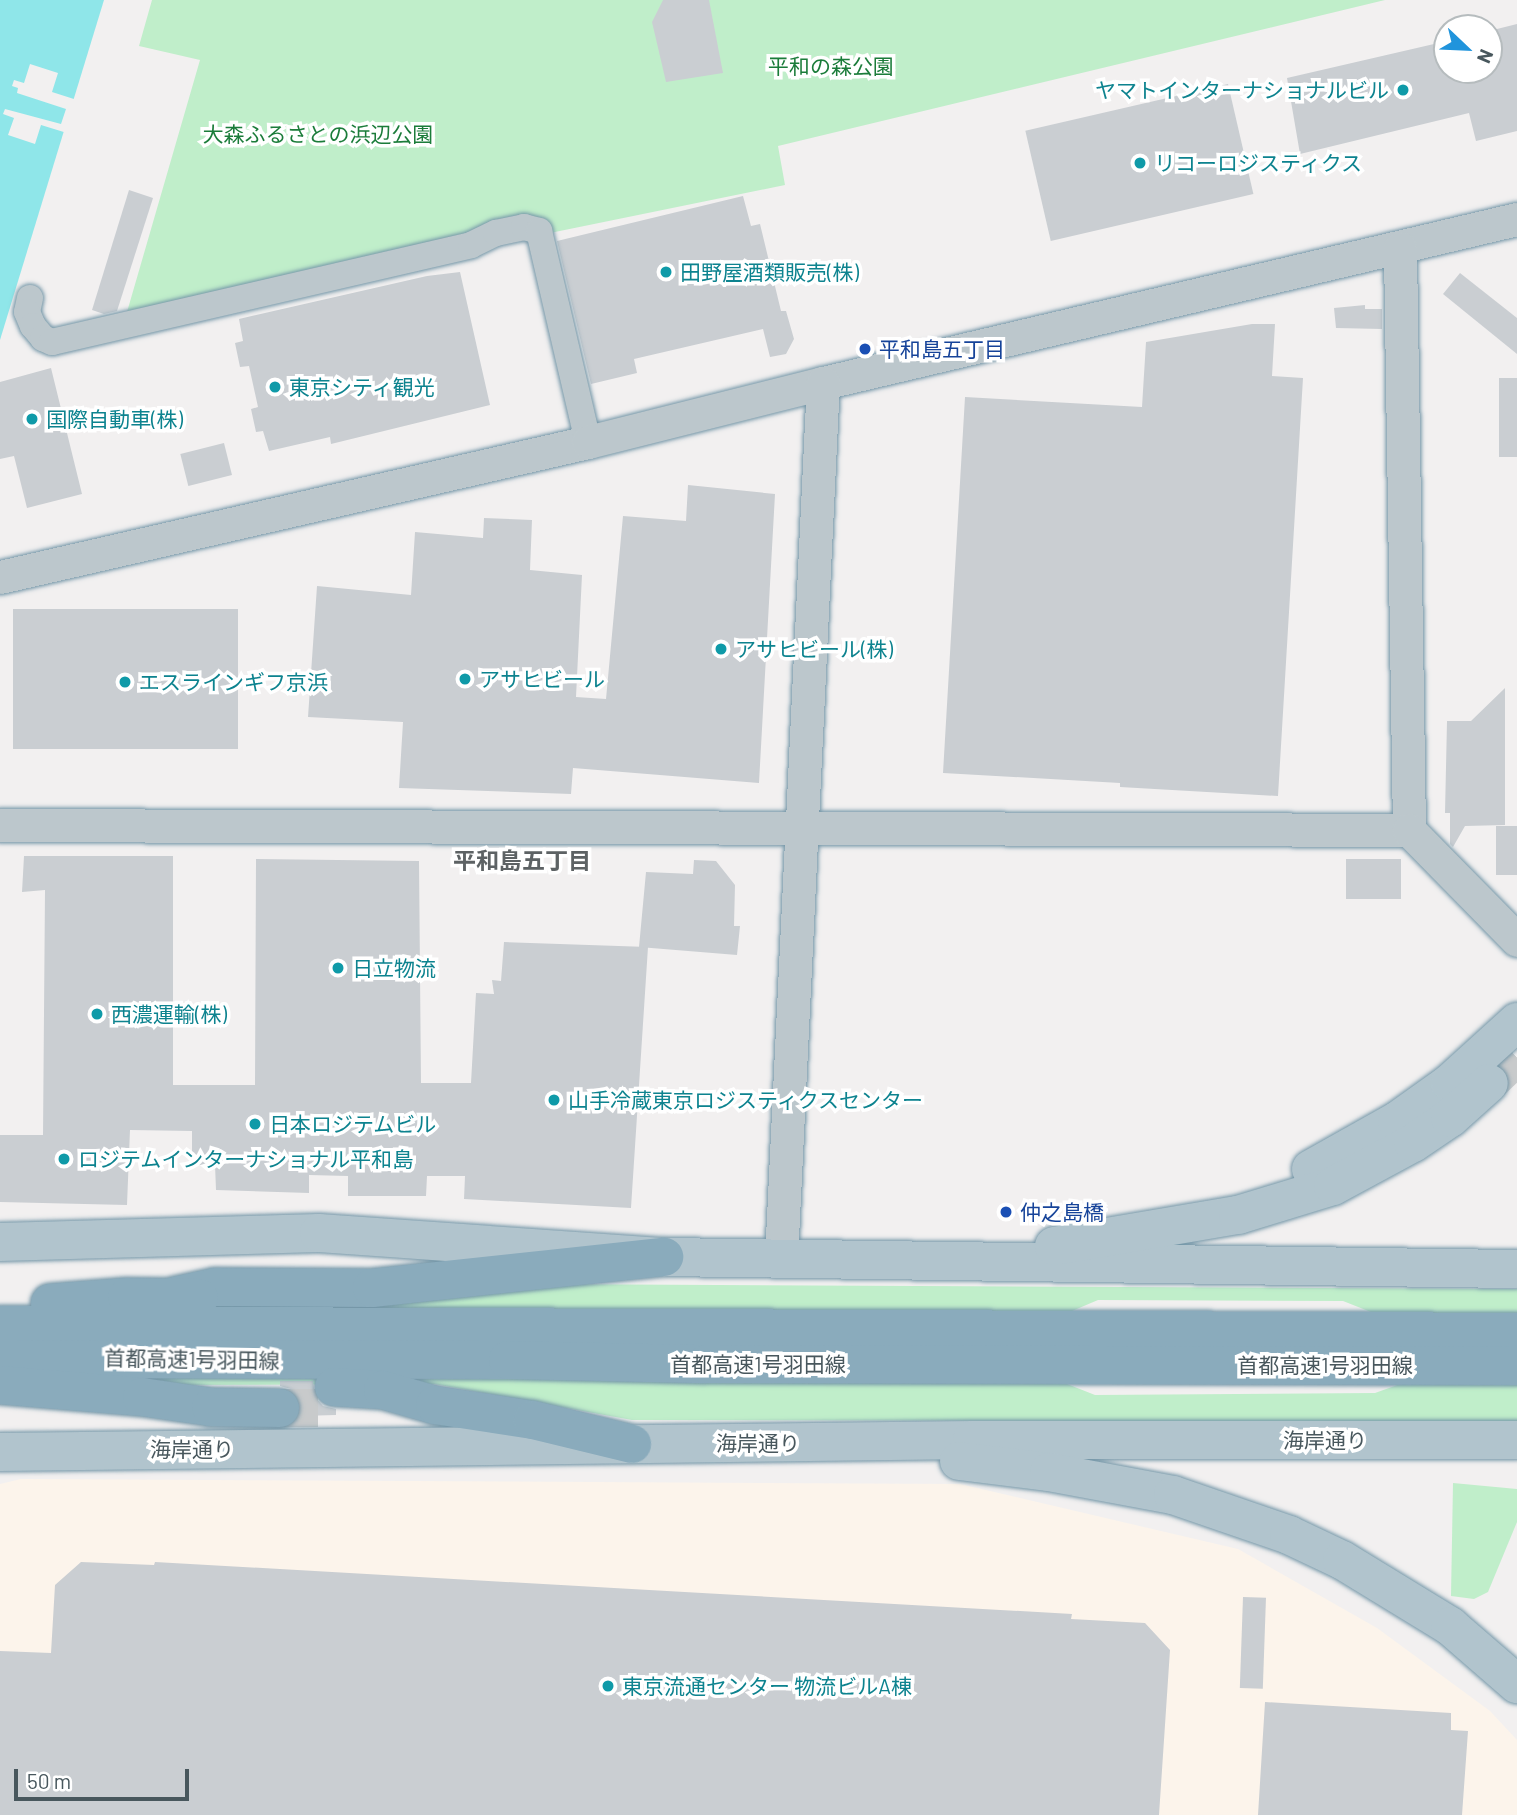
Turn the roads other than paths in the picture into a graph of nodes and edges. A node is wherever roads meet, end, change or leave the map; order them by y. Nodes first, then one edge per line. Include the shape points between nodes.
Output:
1 (1517, 219) edge
2 (1400, 248) junction
3 (30, 298) dead end
4 (823, 383) junction
5 (588, 442) junction
6 (0, 577) edge
7 (0, 825) edge
8 (801, 827) junction
9 (1409, 830) junction
10 (1517, 940) edge
11 (1517, 1022) edge
12 (1489, 1083) tunnel mouth
13 (1188, 1224) junction
14 (0, 1242) edge
15 (664, 1256) junction
16 (781, 1259) junction
17 (956, 1262) junction
18 (1517, 1269) edge
19 (0, 1307) edge
20 (0, 1325) edge
21 (1517, 1332) edge
22 (0, 1359) edge
23 (1517, 1366) edge
24 (0, 1385) edge
25 (280, 1398) tunnel mouth
26 (335, 1398) tunnel mouth
27 (0, 1426) edge
28 (1517, 1440) edge
29 (804, 1443) junction
30 (632, 1444) junction
31 (127, 1449) junction
32 (0, 1452) edge
33 (1517, 1684) edge

1 - 2 street
2 - 4 street
2 - 9 street
3 - 5 street via 27,312 33,326 52,342 471,246 496,233 524,227 539,230
4 - 5 street
4 - 8 street
5 - 6 street
7 - 8 street
8 - 9 street
8 - 16 street
9 - 10 street
11 - 13 main road via 1450,1083 1397,1121 1277,1187
12 - 13 main road via 1413,1143 1333,1186 1238,1215
13 - 17 main road
14 - 15 main road via 319,1233
15 - 16 main road
15 - 19 highway via 360,1288 215,1287 174,1296
16 - 17 main road
17 - 18 main road
20 - 21 highway, 首都高速1号羽田線
22 - 23 highway, 首都高速1号羽田線
24 - 25 highway via 176,1401 211,1392
26 - 30 highway via 383,1390 435,1405 533,1420
27 - 31 main road via 79,1432
28 - 29 main road, 海岸通り
29 - 30 main road, 海岸通り
29 - 33 main road via 1049,1472 1173,1495 1235,1513 1289,1535 1399,1593 1450,1626
30 - 31 main road, 海岸通り
31 - 32 main road, 海岸通り

